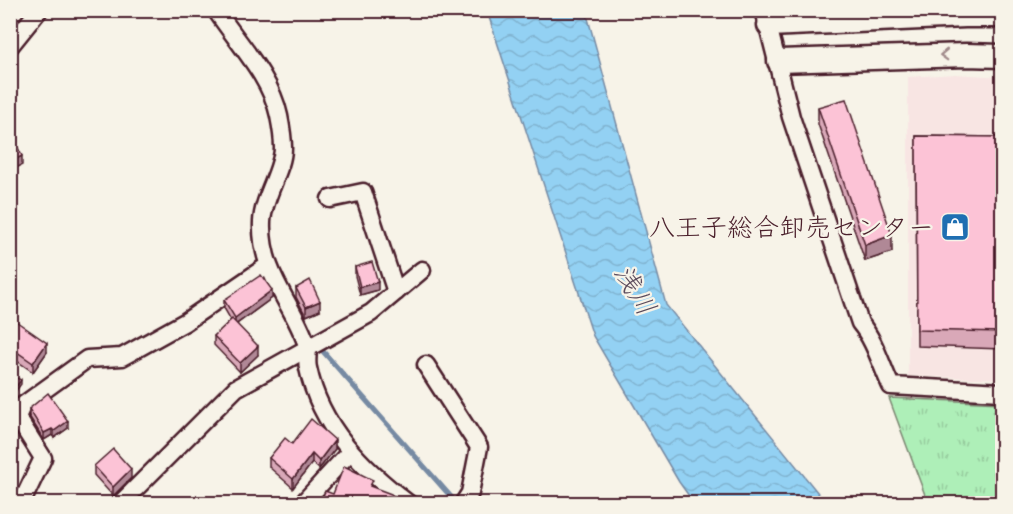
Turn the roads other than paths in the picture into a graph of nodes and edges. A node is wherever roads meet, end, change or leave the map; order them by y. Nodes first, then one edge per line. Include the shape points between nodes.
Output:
1 (39, 10) edge
2 (216, 10) edge
3 (1002, 16) edge
4 (766, 18) edge
5 (10, 46) edge
6 (1002, 56) edge
7 (779, 61) junction
8 (330, 199) dead end
9 (267, 266) junction
10 (422, 270) dead end
11 (396, 292) junction
12 (308, 347) junction
13 (426, 365) dead end
14 (1002, 392) edge
15 (350, 453) junction
16 (21, 504) edge
17 (120, 504) edge
18 (302, 504) edge
19 (409, 504) edge
20 (463, 504) edge

1 - 5 street
2 - 9 street via 266,84 278,114 284,149 262,222
3 - 4 street
4 - 7 street
6 -> 7 street
7 - 14 street via 791,117 860,323 872,338 891,386
8 - 11 street via 363,192
9 - 12 street
9 - 16 street via 185,322 123,357 87,359 22,406 17,417 43,458
10 - 11 street
11 - 12 street via 371,313
12 - 15 street via 307,366 315,389 332,427
12 - 17 street via 236,388
13 - 20 street via 479,447 470,493
15 - 18 street
15 - 19 street

